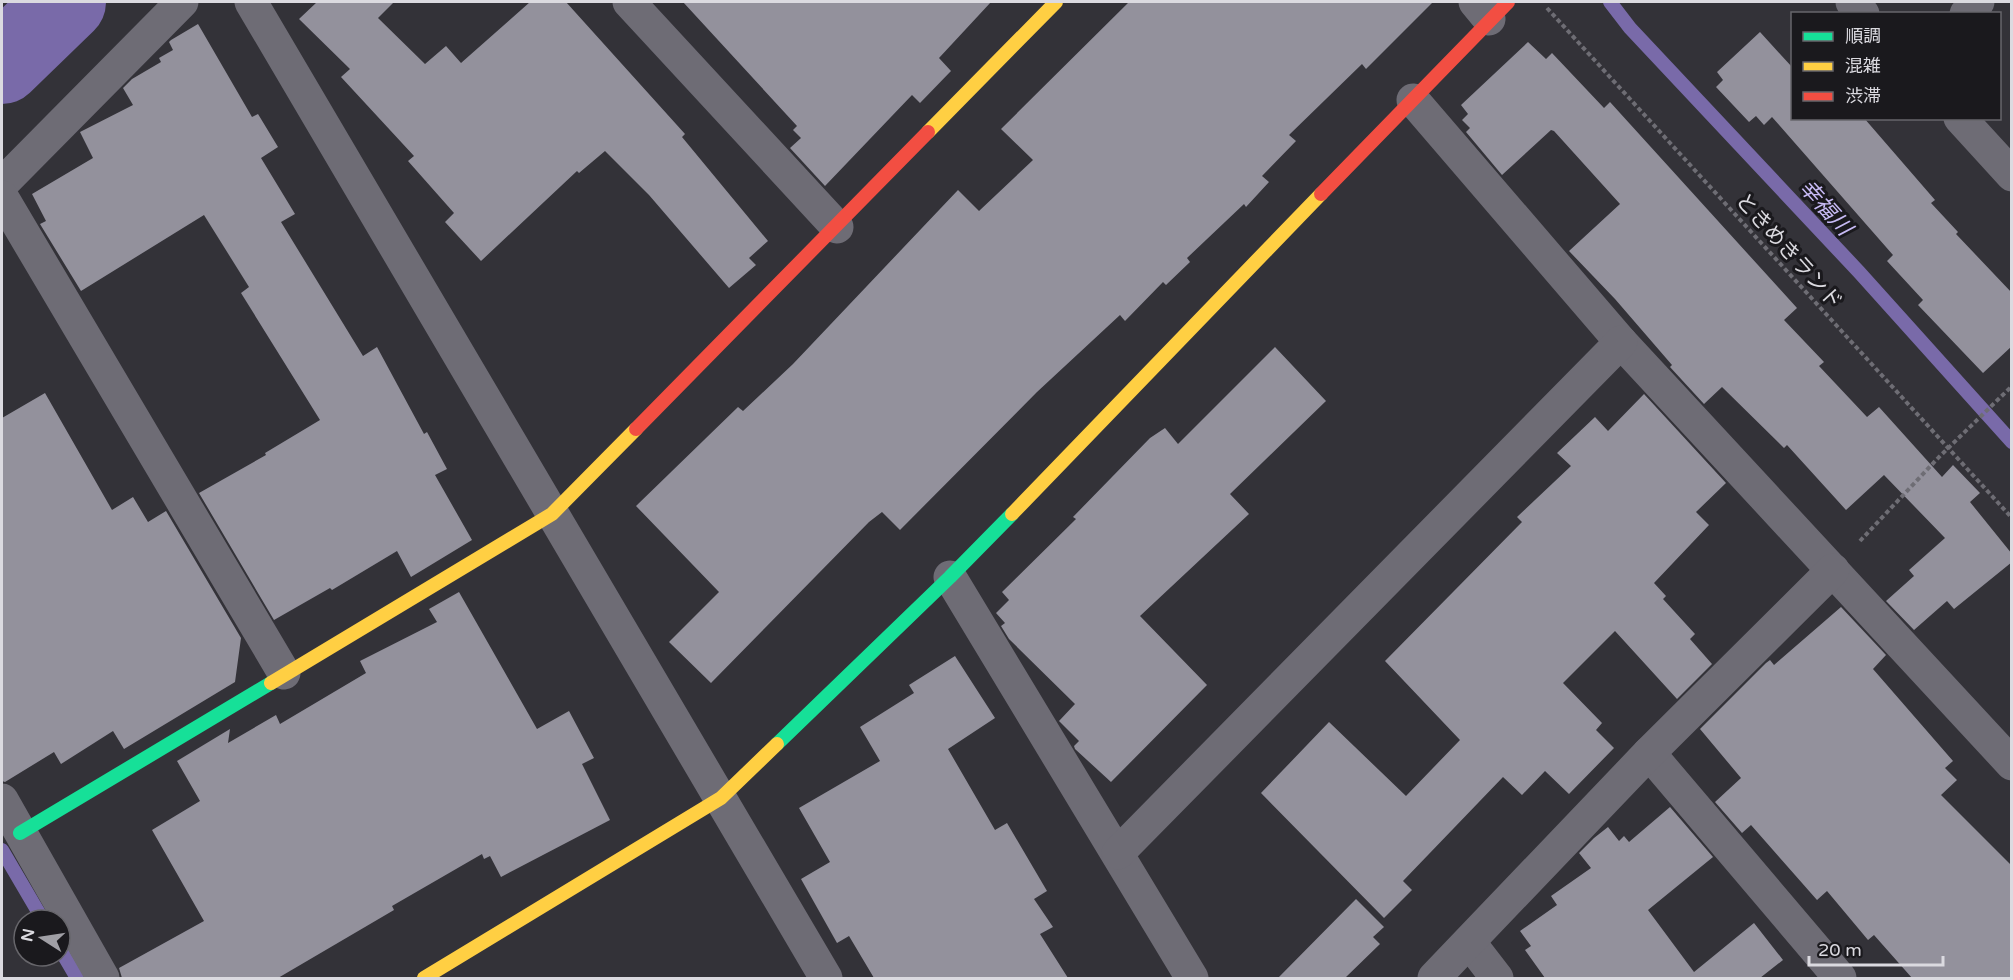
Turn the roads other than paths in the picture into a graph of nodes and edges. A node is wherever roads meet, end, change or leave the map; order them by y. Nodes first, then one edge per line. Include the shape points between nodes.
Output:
1 (182, 2) edge
2 (251, 2) edge
3 (629, 2) edge
4 (1056, 2) edge
5 (1491, 7) edge
6 (1413, 100) junction
7 (1962, 120) edge
8 (2012, 175) edge
9 (2, 184) edge
10 (2, 198) edge
11 (837, 227) junction
12 (1622, 342) junction
13 (552, 514) junction
14 (1833, 570) junction
15 (950, 577) junction
16 (284, 673) junction
17 (1649, 753) junction
18 (2012, 764) edge
19 (721, 798) junction
20 (2, 800) edge
21 (21, 833) junction
22 (1118, 853) junction
23 (1470, 943) junction
24 (442, 974) edge
25 (103, 978) edge
26 (826, 978) edge
27 (1192, 978) edge
28 (1434, 978) edge
29 (1497, 978) edge
30 (1840, 978) edge

1 - 9 street
2 - 13 street
3 - 11 street
4 - 11 street
5 - 6 street
6 - 12 street
6 - 15 street
7 - 8 street
10 - 16 street
11 - 13 street
12 - 14 street
12 - 22 street
13 - 16 street
13 - 19 street
14 - 17 street
14 - 18 street
15 - 19 street
15 - 22 street
16 - 21 street
17 - 23 street
17 - 30 street
19 - 24 street
19 - 26 street
20 - 21 street
21 - 25 street
22 - 27 street
23 - 28 street
23 - 29 street

